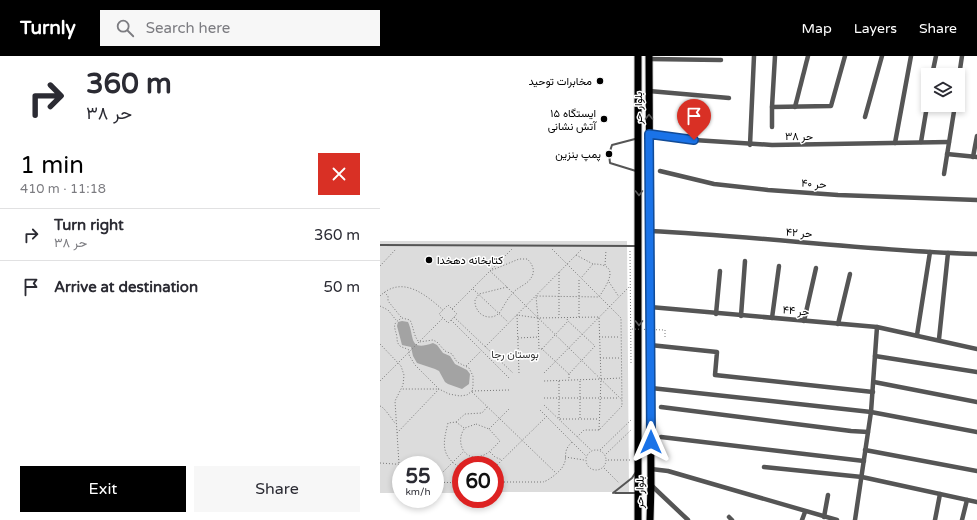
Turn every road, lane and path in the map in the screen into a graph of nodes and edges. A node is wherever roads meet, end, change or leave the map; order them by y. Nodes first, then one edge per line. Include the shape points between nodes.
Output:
1 (638, 56) edge
2 (754, 56) edge
3 (775, 56) edge
4 (808, 56) edge
5 (845, 56) edge
6 (882, 56) edge
7 (911, 56) edge
8 (936, 56) edge
9 (962, 56) edge
10 (649, 57) edge
11 (721, 60) dead end
12 (933, 68) edge
13 (960, 68) edge
14 (649, 91) junction
15 (729, 98) dead end
16 (772, 107) junction
17 (796, 107) junction
18 (926, 112) edge
19 (953, 112) edge
20 (865, 117) dead end
21 (772, 127) dead end
22 (649, 134) junction
23 (977, 136) edge
24 (638, 138) junction
25 (920, 142) junction
26 (949, 142) junction
27 (895, 143) junction
28 (750, 145) junction
29 (947, 154) junction
30 (975, 157) edge
31 (660, 171) dead end
32 (639, 172) junction
33 (944, 174) dead end
34 (977, 200) edge
35 (650, 231) junction
36 (380, 245) edge
37 (400, 245) junction
38 (515, 246) junction
39 (549, 246) junction
40 (585, 246) junction
41 (606, 246) junction
42 (630, 246) junction
43 (639, 246) junction
44 (930, 252) junction
45 (948, 253) junction
46 (977, 254) edge
47 (576, 255) junction
48 (745, 261) dead end
49 (567, 264) junction
50 (593, 264) junction
51 (380, 266) edge
52 (605, 266) junction
53 (778, 266) dead end
54 (816, 268) dead end
55 (490, 271) junction
56 (720, 271) dead end
57 (559, 272) junction
58 (850, 274) dead end
59 (579, 276) junction
60 (581, 279) junction
61 (609, 282) junction
62 (630, 285) junction
63 (507, 287) junction
64 (473, 288) junction
65 (384, 292) junction
66 (512, 293) junction
67 (479, 294) junction
68 (380, 296) edge
69 (536, 296) junction
70 (559, 296) junction
71 (579, 297) junction
72 (599, 297) junction
73 (619, 297) junction
74 (380, 306) edge
75 (526, 306) junction
76 (610, 307) junction
77 (650, 308) junction
78 (452, 309) junction
79 (443, 310) junction
80 (499, 314) junction
81 (716, 314) junction
82 (517, 315) junction
83 (741, 316) junction
84 (454, 317) junction
85 (579, 317) junction
86 (599, 317) junction
87 (402, 318) junction
88 (443, 318) junction
89 (538, 318) junction
90 (559, 318) junction
91 (567, 318) junction
92 (772, 318) junction
93 (397, 320) junction
94 (451, 320) junction
95 (568, 321) junction
96 (804, 321) junction
97 (509, 323) junction
98 (838, 324) junction
99 (877, 327) junction
100 (632, 329) dead end
101 (555, 334) junction
102 (582, 334) junction
103 (917, 335) junction
104 (539, 337) junction
105 (599, 337) junction
106 (621, 337) junction
107 (518, 338) junction
108 (665, 338) dead end
109 (939, 340) junction
110 (419, 342) junction
111 (380, 344) edge
112 (650, 345) junction
113 (594, 346) junction
114 (600, 346) junction
115 (485, 347) junction
116 (568, 348) junction
117 (542, 349) junction
118 (977, 349) edge
119 (481, 351) junction
120 (410, 352) junction
121 (875, 356) junction
122 (600, 358) junction
123 (621, 358) junction
124 (581, 360) junction
125 (556, 361) junction
126 (398, 363) junction
127 (631, 364) dead end
128 (466, 366) junction
129 (976, 371) edge
130 (513, 373) dead end
131 (519, 373) dead end
132 (544, 373) dead end
133 (569, 374) junction
134 (509, 378) dead end
135 (621, 378) junction
136 (601, 379) junction
137 (559, 380) junction
138 (569, 380) junction
139 (580, 380) junction
140 (380, 381) edge
141 (544, 381) dead end
142 (874, 382) junction
143 (651, 388) junction
144 (400, 389) junction
145 (439, 389) junction
146 (509, 390) dead end
147 (472, 391) junction
148 (874, 392) junction
149 (544, 398) dead end
150 (559, 398) junction
151 (580, 398) junction
152 (600, 398) junction
153 (619, 398) junction
154 (622, 400) junction
155 (977, 402) edge
156 (544, 405) dead end
157 (380, 406) edge
158 (487, 406) junction
159 (661, 407) dead end
160 (509, 409) dead end
161 (540, 410) dead end
162 (872, 412) junction
163 (547, 416) junction
164 (500, 418) junction
165 (580, 419) junction
166 (600, 419) junction
167 (558, 420) junction
168 (456, 422) junction
169 (396, 424) junction
170 (632, 424) dead end
171 (465, 428) junction
172 (489, 428) junction
173 (599, 430) junction
174 (868, 432) junction
175 (977, 432) edge
176 (397, 433) junction
177 (577, 437) junction
178 (632, 437) dead end
179 (661, 437) dead end
180 (523, 440) junction
181 (572, 442) junction
182 (865, 450) junction
183 (490, 451) junction
184 (592, 451) junction
185 (600, 451) junction
186 (464, 452) junction
187 (605, 455) junction
188 (398, 456) edge
189 (460, 456) edge
190 (494, 456) edge
191 (587, 456) junction
192 (565, 457) junction
193 (504, 458) edge
194 (585, 460) junction
195 (607, 460) junction
196 (632, 460) dead end
197 (452, 461) edge
198 (864, 461) junction
199 (380, 463) edge
200 (452, 463) edge
201 (392, 464) edge
202 (764, 467) dead end
203 (604, 468) junction
204 (638, 469) junction
205 (651, 469) junction
206 (977, 471) edge
207 (444, 472) edge
208 (556, 473) junction
209 (862, 477) junction
210 (504, 482) edge
211 (651, 485) junction
212 (622, 486) junction
213 (638, 493) junction
214 (940, 494) junction
215 (828, 496) dead end
216 (967, 500) junction
217 (977, 502) edge
218 (805, 512) junction
219 (822, 518) edge
220 (638, 520) edge
221 (650, 520) edge
222 (688, 520) edge
223 (802, 520) edge
224 (837, 520) edge
225 (855, 520) edge
226 (936, 520) edge
227 (962, 520) edge

1 - 24 main road, بلوار حر
2 - 28 street
3 - 16 street
4 - 17 street
5 - 17 street via 831,106
6 - 20 street
7 - 27 street
8 - 12 street
9 - 13 street
10 - 11 street
10 - 14 main road, بلوار حر
14 - 15 street
22 -> 14 main road, بلوار حر
16 - 17 street
16 - 21 street
18 - 25 street
19 - 26 street
22 - 28 street, حر ۳۸
22 - 35 main road, بلوار حر
23 - 30 street
24 - 32 main road, بلوار حر
24 - 32 lane via 612,145 609,154 610,163
25 - 26 street, حر ۳۸
25 - 27 street, حر ۳۸
26 - 29 street
27 - 28 street, حر ۳۸
29 - 30 street
29 - 33 street
31 - 34 street, حر ۴۰ via 714,184 768,190
32 -> 43 main road, بلوار حر
35 - 44 street, حر ۴۲
35 - 77 main road, بلوار حر
36 - 37 lane
37 - 38 lane
37 - 51 path
38 - 39 lane
38 - 55 path
39 - 40 lane
39 - 49 path
40 - 41 lane
40 - 47 path
41 - 42 lane
41 - 52 path
42 - 43 lane
42 - 62 path
43 -> 204 main road, بلوار حر
44 - 45 street, حر ۴۲
44 - 103 street
45 - 46 street, حر ۴۲
45 - 109 street
47 - 49 path
47 - 50 path
48 - 83 street
49 - 57 path
49 - 59 path
50 - 52 path
50 - 60 path
52 - 61 path via 610,274
53 - 92 street
54 - 96 street
55 - 63 path
55 - 64 path
55 - 66 path via 519,259 531,262 531,278
56 - 81 street
57 - 69 path
57 - 70 path
58 - 98 street
59 - 60 path
59 - 71 path
60 - 72 path
61 - 72 path
61 - 73 path
62 - 73 path
62 - 127 path
63 - 66 path
63 - 67 path
64 - 67 path
64 - 78 path
65 - 68 path
65 - 79 path via 395,287 411,288 421,292
65 - 87 path
66 - 75 path
66 - 80 path
67 - 80 path
67 - 80 path via 475,300 480,314 492,317
69 - 70 path
69 - 75 path
69 - 89 path
70 - 71 path
70 - 90 path
71 - 72 path
71 - 85 path
72 - 76 path
73 - 76 path
74 - 93 path
75 - 82 path
75 - 89 path
76 - 86 path
76 - 106 path via 620,318
77 - 81 street, حر ۴۴
77 - 112 main road, بلوار حر
78 - 79 path via 448,305
78 - 84 path via 457,314
79 - 88 path via 439,314
80 - 97 path
81 - 83 street, حر ۴۴
82 - 89 path
82 - 97 path
82 - 107 path
83 - 92 street, حر ۴۴
84 - 94 path
84 - 115 path
85 - 86 path
85 - 91 path
86 - 102 path
86 - 105 path
87 - 93 path
87 - 110 path via 410,320 413,334
88 - 94 path via 448,323
88 - 110 path
89 - 90 path
89 - 101 path
89 - 104 path
90 - 91 path
91 - 95 path
92 - 96 street, حر ۴۴
93 - 120 path via 394,329 398,343
94 - 119 path
95 - 101 path
95 - 102 path
96 - 98 street, حر ۴۴
97 - 115 path
98 - 99 street, حر ۴۴
99 - 103 street, حر ۴۴
99 - 121 street
100 - 108 path, bridge via 665,330
101 - 116 path
101 - 117 path
102 - 113 path
102 - 116 path
103 - 109 street, حر ۴۴
104 - 107 path
104 - 117 path via 539,349
105 - 106 path
105 - 114 path
106 - 123 path
107 - 131 path
109 - 118 street, حر ۴۴
110 - 120 path
110 - 128 path via 437,342 445,351 452,354 457,362
111 - 126 path
112 - 143 main road, بلوار حر
112 - 148 street via 717,352 715,375
113 - 114 path
113 - 124 path
114 - 122 path
115 - 130 path
116 - 124 path
116 - 125 path
117 - 125 path
119 - 128 path
119 - 134 path
120 - 126 path
120 - 145 path via 409,355 415,365
121 - 129 street
121 - 142 street
122 - 123 path
122 - 136 path
123 - 135 path
124 - 133 path
124 - 136 path
125 - 132 path
125 - 133 path
126 - 140 path
126 - 144 path via 404,375
128 - 147 path via 472,371
133 - 138 path
135 - 136 path
135 - 154 path
136 - 139 path
136 - 152 path
136 - 153 path
137 - 138 path
137 - 141 path
137 - 150 path
138 - 139 path
139 - 151 path
142 - 148 street
142 - 155 street
143 - 162 street
143 - 205 main road, بلوار حر
144 - 145 path
144 - 169 path via 395,401
145 - 147 path via 460,396
145 - 176 path
146 - 147 path
147 - 158 path
148 - 162 street
149 - 150 path
150 - 151 path
150 - 167 path
151 - 152 path
151 - 165 path
152 - 153 path
152 - 166 path
153 - 154 path
154 - 173 path via 622,406
156 - 167 path
157 - 169 path
158 - 164 path
158 - 168 path via 482,413 465,414
159 - 174 street
160 - 164 path
161 - 163 path
162 - 174 street
162 - 175 street
163 - 180 path
163 - 181 path
164 - 172 path
164 - 180 path
165 - 166 path
165 - 167 path
166 - 173 path
167 - 177 path
168 - 171 path
168 - 197 path via 448,423 443,442 444,450
169 - 176 path
170 - 185 path via 632,420
171 - 172 path via 476,424
171 - 186 path via 460,437
172 - 183 path via 500,441
173 - 177 path via 584,430
174 - 182 street
176 - 188 path
177 - 184 path
178 - 187 path via 631,430
179 - 198 street
180 - 193 path
180 - 208 path
181 - 191 path
181 - 192 path via 566,448
182 - 198 street
182 - 206 street
183 - 186 path via 480,457
183 - 190 path
184 - 185 path
184 - 191 path via 588,452
185 - 187 path
186 - 189 path
187 - 195 path
191 - 194 path
192 - 194 path
192 - 208 path via 564,466
194 - 203 path via 588,468 596,471
195 - 196 path
195 - 203 path
198 - 209 street
199 - 201 path
200 - 207 path
202 - 209 street
203 - 212 path
204 - 212 lane
204 - 213 main road, بلوار حر
205 - 211 main road, بلوار حر
205 - 218 street via 668,471
208 - 210 path via 548,481 543,482
209 - 214 street
209 - 225 street
211 - 221 main road, بلوار حر
211 - 222 street
212 - 213 lane via 614,493
213 - 220 main road, بلوار حر
214 - 216 street
214 - 226 street
215 - 219 street
216 - 217 street
216 - 227 street
218 - 219 street
218 - 223 street
219 - 224 street

